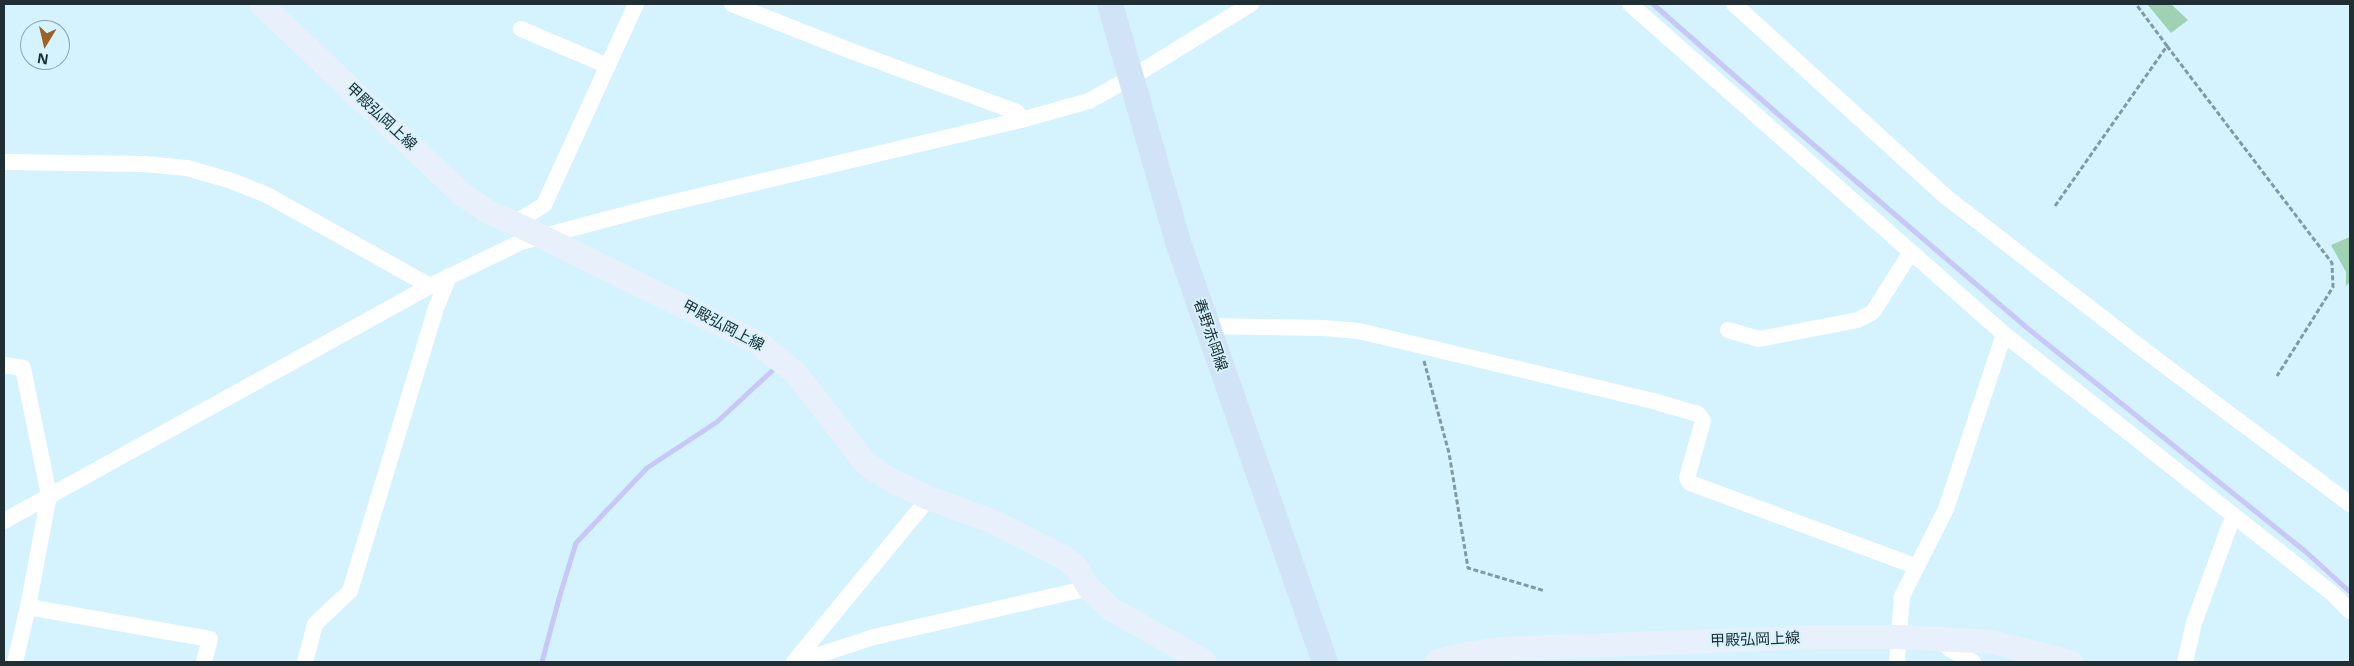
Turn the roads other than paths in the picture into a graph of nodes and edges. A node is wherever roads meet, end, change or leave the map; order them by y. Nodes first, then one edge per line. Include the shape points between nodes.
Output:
1 (261, 4) edge
2 (636, 4) edge
3 (732, 4) edge
4 (1110, 4) edge
5 (1251, 4) edge
6 (1630, 4) edge
7 (1734, 4) edge
8 (521, 29) dead end
9 (608, 66) junction
10 (1132, 78) junction
11 (1020, 120) junction
12 (4, 162) edge
13 (514, 223) junction
14 (540, 236) junction
15 (1911, 252) junction
16 (449, 276) junction
17 (430, 286) junction
18 (1206, 326) junction
19 (1728, 330) dead end
20 (2004, 334) junction
21 (4, 365) edge
22 (49, 495) junction
23 (929, 498) junction
24 (2350, 504) edge
25 (2235, 517) junction
26 (4, 521) edge
27 (1915, 566) junction
28 (1089, 588) junction
29 (28, 607) junction
30 (2350, 611) edge
31 (1898, 637) junction
32 (1940, 638) junction
33 (1585, 654) edge
34 (15, 662) edge
35 (204, 662) edge
36 (305, 662) edge
37 (795, 662) edge
38 (1205, 662) edge
39 (1325, 662) edge
40 (1437, 662) edge
41 (1897, 662) edge
42 (1973, 662) edge
43 (2071, 662) edge
44 (2185, 662) edge

1 - 13 main road, 甲殿弘岡上線 via 463,195 490,213
2 - 9 street
3 - 11 street via 1017,112
4 - 10 main road, 春野赤岡線
5 - 10 street
6 - 15 street
7 - 24 street via 1945,196
8 - 9 street
9 - 13 street via 544,205
10 - 11 street via 1089,101
10 - 18 main road, 春野赤岡線 via 1178,242
11 - 14 street
12 - 17 street via 144,164 186,168 232,181 267,195
13 - 14 main road, 甲殿弘岡上線
14 - 16 street
14 - 23 main road, 甲殿弘岡上線 via 758,342 796,373 865,463 890,480
15 - 19 street via 1873,312 1858,320 1759,339
15 - 20 street
16 - 17 street
16 - 36 street via 436,308 350,591 315,624
17 - 22 street
18 - 27 street via 1315,327 1359,331 1698,414 1702,421 1686,478 1690,483
18 - 39 main road, 春野赤岡線
20 - 25 street
20 - 27 street via 1946,509
21 - 22 street via 23,368
22 - 26 street
22 - 29 street
23 - 28 main road, 甲殿弘岡上線 via 994,522 1063,556 1076,567
23 - 37 street
25 - 30 street
25 - 44 street via 2194,623
27 - 31 street via 1902,596
28 - 37 street via 874,636
28 - 38 main road, 甲殿弘岡上線 via 1111,609
29 - 34 street
29 - 35 street via 210,639
31 - 32 main road, 甲殿弘岡上線
31 - 33 main road, 甲殿弘岡上線
31 - 41 street
32 - 42 street via 1950,649
32 - 43 main road, 甲殿弘岡上線 via 1994,642
33 - 40 main road, 甲殿弘岡上線 via 1499,649

